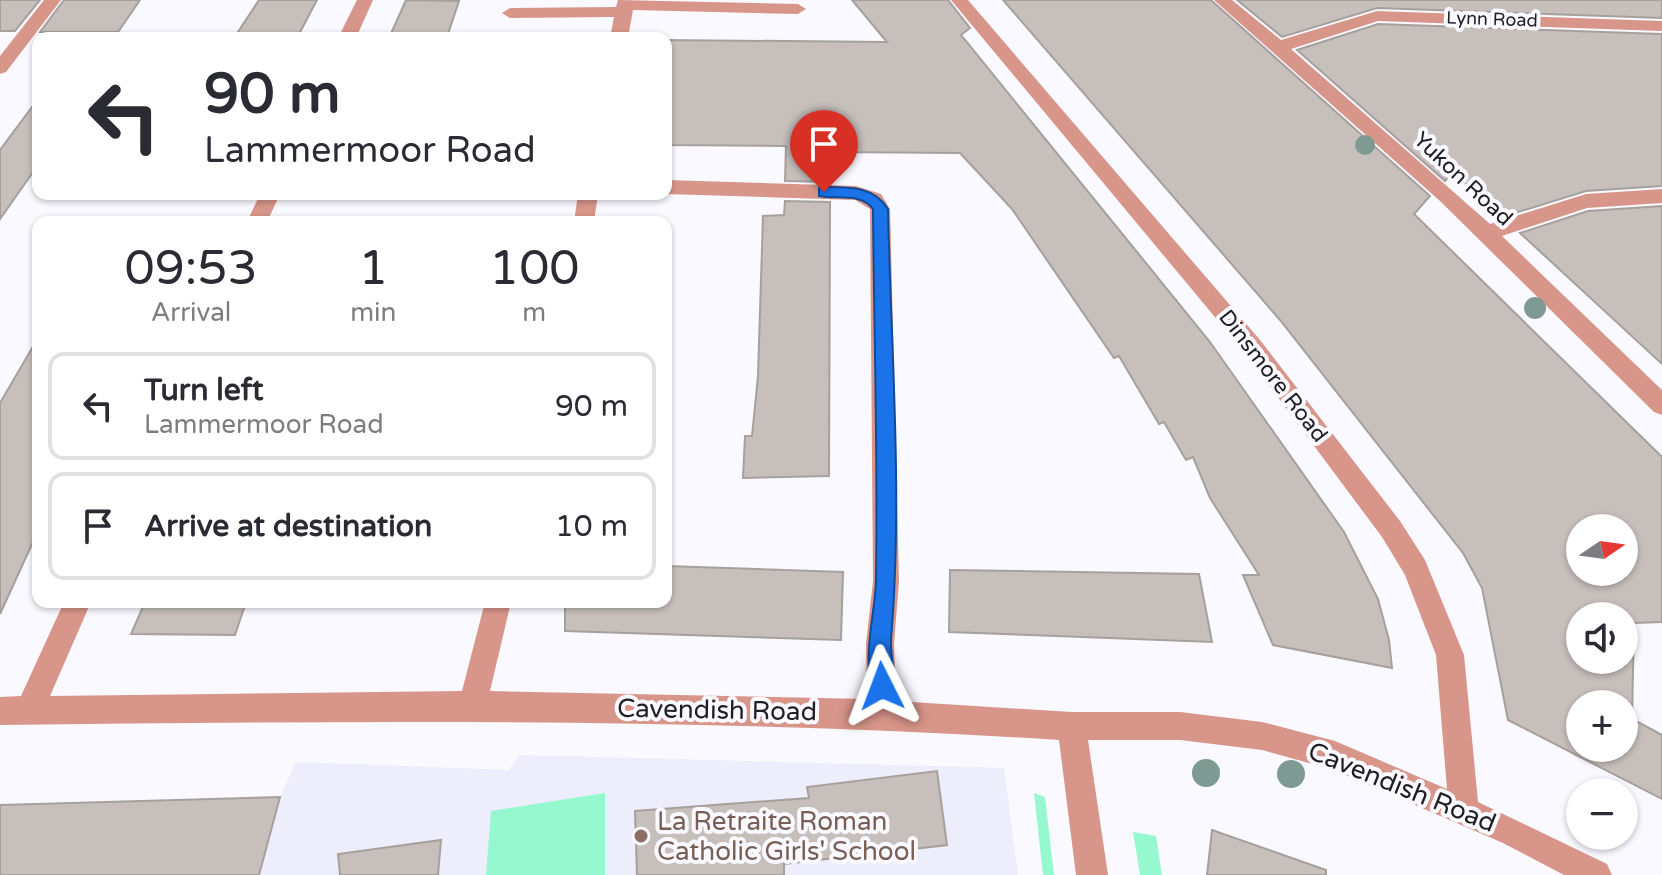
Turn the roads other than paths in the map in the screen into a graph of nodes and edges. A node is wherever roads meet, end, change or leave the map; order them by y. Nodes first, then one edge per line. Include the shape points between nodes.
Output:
1 (53, 0) edge
2 (365, 0) edge
3 (959, 0) edge
4 (1222, 0) edge
5 (625, 6) edge
6 (798, 9) dead end
7 (510, 13) dead end
8 (1662, 26) edge
9 (350, 32) edge
10 (620, 32) edge
11 (1279, 47) junction
12 (0, 68) edge
13 (672, 187) edge
14 (1662, 196) edge
15 (1487, 233) junction
16 (1662, 405) edge
17 (74, 608) edge
18 (497, 608) edge
19 (473, 705) junction
20 (14, 710) edge
21 (882, 714) junction
22 (1072, 726) junction
23 (1464, 810) junction
24 (1092, 875) edge
25 (1596, 875) edge

1 - 12 street
2 - 9 street
3 - 23 street, Dinsmore Road via 1252,346 1416,569 1450,655
4 - 11 street, Yukon Road
5 - 6 street
5 - 7 street
5 - 10 street
8 - 11 street, Lynn Road via 1377,16
11 - 15 street, Yukon Road
13 - 21 street via 856,193 874,199 880,209 886,581 880,644
14 - 15 street via 1586,201
15 - 16 street, Yukon Road
17 - 20 street
18 - 19 street
19 - 20 street, Cavendish Road
19 - 21 street, Cavendish Road
21 - 22 street, Cavendish Road
22 - 23 street, Cavendish Road via 1180,726 1262,736 1335,756
22 - 24 street
23 - 25 street, Cavendish Road

